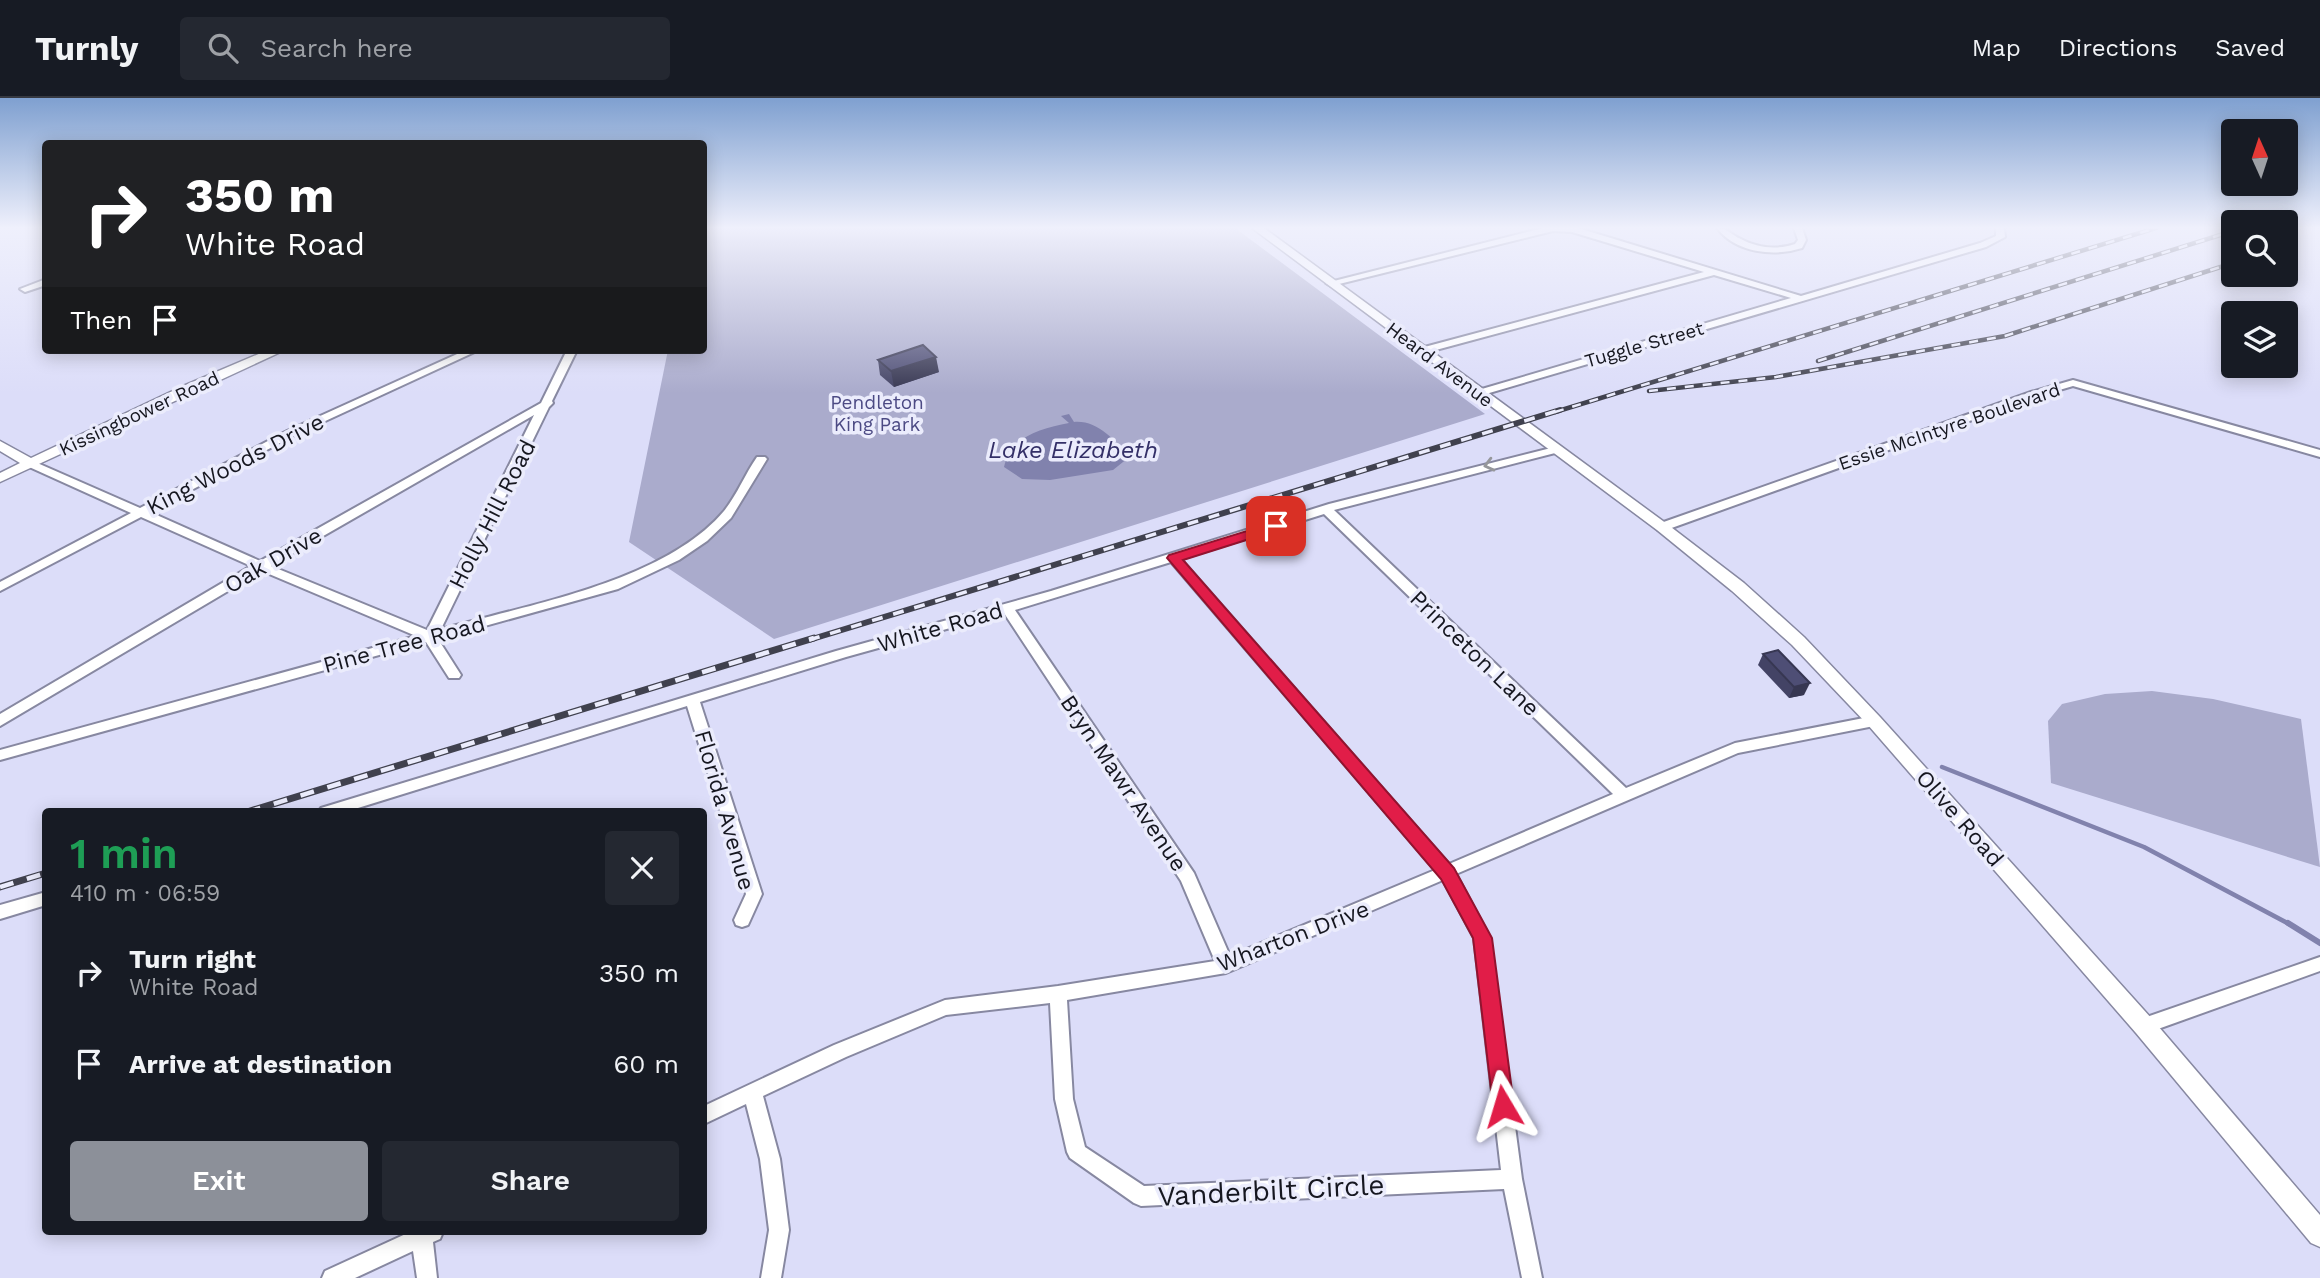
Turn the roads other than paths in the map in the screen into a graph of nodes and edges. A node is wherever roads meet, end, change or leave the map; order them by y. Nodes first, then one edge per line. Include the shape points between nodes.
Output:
1 (42, 283) edge
2 (1331, 283) edge
3 (1675, 283) edge
4 (1752, 283) edge
5 (1852, 283) edge
6 (25, 289) dead end
7 (1801, 298) junction
8 (1421, 351) junction
9 (270, 354) edge
10 (465, 354) edge
11 (570, 354) edge
12 (1479, 393) junction
13 (548, 403) junction
14 (0, 445) edge
15 (1556, 450) junction
16 (2320, 454) edge
17 (761, 459) dead end
18 (31, 464) junction
19 (0, 478) edge
20 (1327, 510) junction
21 (140, 513) junction
22 (1662, 527) junction
23 (1174, 558) junction
24 (261, 566) junction
25 (0, 587) edge
26 (1007, 608) junction
27 (430, 636) junction
28 (454, 675) dead end
29 (692, 699) junction
30 (1874, 721) junction
31 (0, 722) edge
32 (0, 755) edge
33 (1624, 796) junction
34 (339, 808) edge
35 (1447, 873) junction
36 (42, 899) edge
37 (0, 912) edge
38 (742, 920) dead end
39 (2320, 964) edge
40 (1226, 966) junction
41 (1058, 994) junction
42 (2144, 1026) junction
43 (752, 1094) junction
44 (707, 1114) edge
45 (1512, 1179) junction
46 (2320, 1234) edge
47 (426, 1235) edge
48 (428, 1235) edge
49 (332, 1278) edge
50 (427, 1278) edge
51 (771, 1278) edge
52 (1532, 1278) edge

1 - 6 street
2 - 8 street, Heard Avenue
3 - 8 street
4 - 7 street
5 - 7 street, Tuggle Street
7 - 12 street, Tuggle Street
8 - 12 street, Heard Avenue
9 - 18 street, Kissingbower Road
10 - 21 street, King Woods Drive via 291,433
11 - 13 street, Holly Hill Road
12 - 15 street, Heard Avenue
13 - 24 street, Oak Drive
13 - 27 street, Holly Hill Road
14 - 18 street
15 -> 20 street, White Road
15 - 22 street, Olive Road
16 - 22 street, Essie McIntyre Boulevard via 2073,383
17 - 27 street, Pine Tree Road via 728,513 675,558 614,586
18 - 19 street, Kissingbower Road
18 - 21 street
20 - 23 street, White Road
20 - 33 street, Princeton Lane
21 - 24 street
21 - 25 street, King Woods Drive
22 - 30 street, Olive Road via 1773,618
23 - 26 street, White Road
23 - 35 street
24 - 27 street
24 - 31 street, Oak Drive
26 - 29 street, White Road
26 - 40 street, Bryn Mawr Avenue via 1188,878
27 - 28 street
27 - 32 street, Pine Tree Road
29 - 34 street, White Road
29 - 38 street, Florida Avenue via 754,894
30 - 33 street, Wharton Drive via 1735,748
30 - 42 street, Olive Road
33 - 35 street, Wharton Drive
35 - 40 street, Wharton Drive
35 - 45 street via 1482,938
36 - 37 street
39 - 42 street
40 - 41 street, Wharton Drive
41 - 43 street, Wharton Drive via 945,1008
41 - 45 street, Vanderbilt Circle via 1063,1099 1077,1152 1141,1196
42 - 46 street, Olive Road
43 - 44 street, Wharton Drive
43 - 51 street via 770,1159 779,1230
45 - 52 street
47 - 49 street
48 - 50 street

